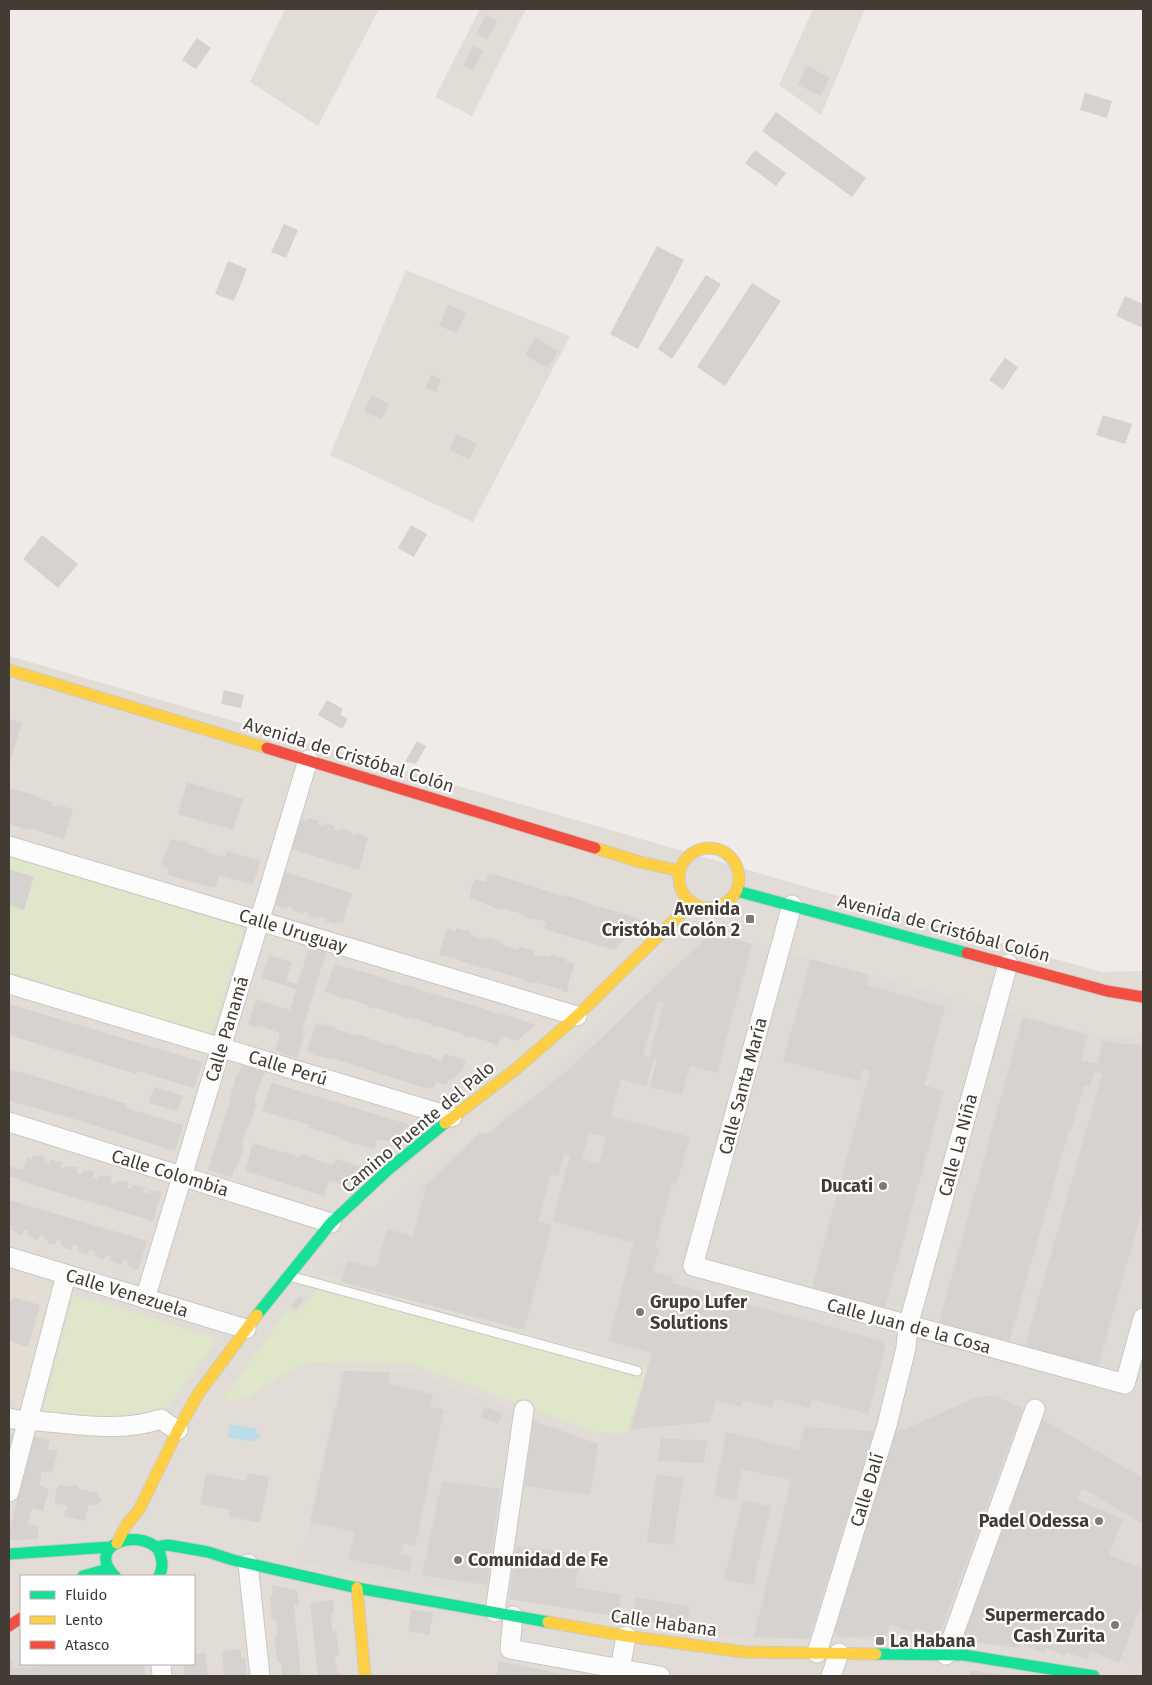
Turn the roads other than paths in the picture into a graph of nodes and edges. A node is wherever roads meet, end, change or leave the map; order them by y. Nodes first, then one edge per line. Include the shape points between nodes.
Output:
1 (9, 670) edge
2 (308, 760) junction
3 (9, 846) edge
4 (680, 871) junction
5 (737, 891) junction
6 (692, 903) junction
7 (792, 905) junction
8 (260, 921) junction
9 (1008, 964) junction
10 (9, 984) edge
11 (1143, 997) edge
12 (577, 1016) junction
13 (221, 1048) junction
14 (452, 1117) junction
15 (9, 1122) edge
16 (182, 1176) junction
17 (331, 1223) junction
18 (9, 1257) edge
19 (693, 1266) joint
20 (66, 1275) junction
21 (288, 1275) junction
22 (145, 1299) junction
23 (1143, 1318) edge
24 (908, 1326) junction
25 (246, 1329) junction
26 (637, 1371) dead end
27 (1035, 1409) dead end
28 (524, 1410) dead end
29 (9, 1418) edge
30 (28, 1422) junction
31 (178, 1430) junction
32 (9, 1492) edge
33 (139, 1510) junction
34 (144, 1541) junction
35 (114, 1545) junction
36 (156, 1547) junction
37 (9, 1554) edge
38 (240, 1562) junction
39 (195, 1563) dead end
40 (175, 1568) dead end
41 (111, 1573) edge
42 (160, 1574) edge
43 (92, 1575) edge
44 (357, 1588) junction
45 (495, 1612) junction
46 (513, 1616) junction
47 (20, 1619) edge
48 (9, 1626) edge
49 (626, 1636) junction
50 (817, 1653) junction
51 (839, 1653) junction
52 (946, 1655) junction
53 (1035, 1671) edge
54 (619, 1672) edge
55 (260, 1676) edge
56 (365, 1676) edge
57 (660, 1676) edge
58 (831, 1676) edge
59 (1094, 1676) edge

1 - 2 street, Avenida de Cristóbal Colón
2 - 4 street, Avenida de Cristóbal Colón via 640,862
2 - 8 street, Calle Panamá
3 - 8 street, Calle Uruguay
4 - 5 street via 686,860 699,850 715,848 735,861 740,874
4 - 6 street via 679,882
5 - 6 street via 726,904 708,908
5 - 7 street, Avenida de Cristóbal Colón
6 - 12 street, Camino Puente del Palo
7 - 9 street, Avenida de Cristóbal Colón
7 - 19 street, Calle Santa María
8 - 12 street, Calle Uruguay
8 - 13 street, Calle Panamá
9 - 11 street, Avenida de Cristóbal Colón
9 - 24 street, Calle La Niña
10 - 13 street, Calle Perú
12 - 14 street, Camino Puente del Palo via 516,1069
13 - 14 street, Calle Perú
13 - 16 street, Calle Panamá
14 - 17 street, Camino Puente del Palo
15 - 16 street, Calle Colombia
16 - 17 street, Calle Colombia
16 - 22 street, Calle Panamá
17 - 21 street, Camino Puente del Palo
18 - 20 street, Calle Venezuela
19 - 24 street, Calle Juan de la Cosa
20 - 22 street, Calle Venezuela
20 - 30 street
21 - 25 street, Camino Puente del Palo
21 - 26 lane
22 - 25 street, Calle Venezuela
23 - 24 street, Calle Juan de la Cosa via 1125,1384
24 - 50 street, Calle Dalí via 906,1348 887,1425
25 - 31 street, Camino Puente del Palo via 198,1394
27 - 52 street
28 - 45 street
29 - 30 street
30 - 31 street via 121,1428 161,1419
30 - 32 street
31 - 33 street, Camino Puente del Palo
33 - 34 street
33 - 35 street, Camino Puente del Palo
34 - 35 street via 124,1540
34 - 36 street
35 - 37 street
35 - 41 street via 104,1559
36 - 38 street, Calle Habana via 168,1545 208,1552
36 - 42 street via 162,1558
38 - 39 street, Calle Habana
38 - 44 street, Calle Habana
38 - 55 street
40 - 42 street
41 - 43 street
44 - 45 street, Calle Habana
44 - 56 street
45 - 46 street, Calle Habana
46 - 49 street, Calle Habana
46 - 54 street via 510,1649
47 - 48 street
49 - 50 street, Calle Habana via 744,1652
49 - 54 street
50 - 51 street, Calle Habana
51 - 52 street, Calle Habana
51 - 58 street
52 - 53 street, Calle Habana via 964,1655
53 - 59 street, Calle Habana
54 - 57 street

